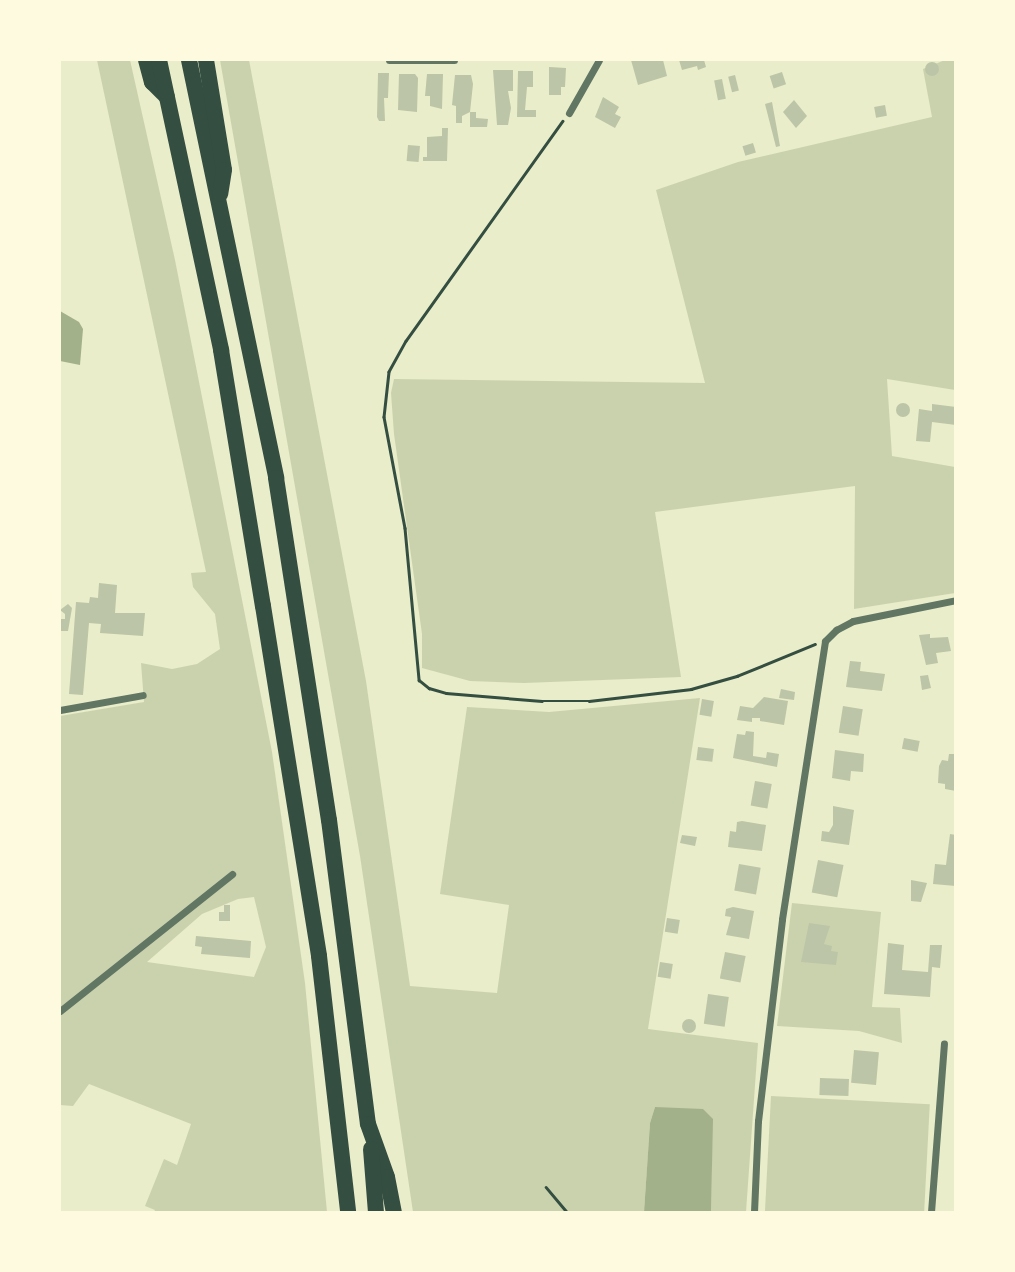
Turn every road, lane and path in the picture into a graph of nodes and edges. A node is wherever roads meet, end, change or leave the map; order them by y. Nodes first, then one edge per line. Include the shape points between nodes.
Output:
1 (146, 60) edge
2 (159, 60) edge
3 (389, 60) edge
4 (454, 60) edge
5 (599, 60) edge
6 (195, 61) edge
7 (169, 99) junction
8 (569, 113) joint
9 (956, 600) edge
10 (825, 641) junction
11 (142, 695) dead end
12 (60, 710) edge
13 (232, 874) dead end
14 (60, 1011) edge
15 (944, 1043) dead end
16 (368, 1124) junction
17 (546, 1187) dead end
18 (348, 1213) edge
19 (376, 1213) edge
20 (394, 1213) edge
21 (568, 1213) edge
22 (754, 1213) edge
23 (931, 1213) edge

1 - 7 highway via 152,82
2 - 7 highway
3 - 4 street
5 - 8 street
6 - 16 highway via 224,170 218,204 276,478
7 - 18 highway via 221,350 263,606 319,956
8 - 10 path via 406,341 389,372 384,417 405,528 419,680 446,693 589,701 691,689
9 - 10 street via 853,621
10 - 22 street via 782,919 758,1121
11 - 12 street
13 - 14 street
15 - 23 street
16 - 19 highway
16 - 20 highway
17 - 21 path

